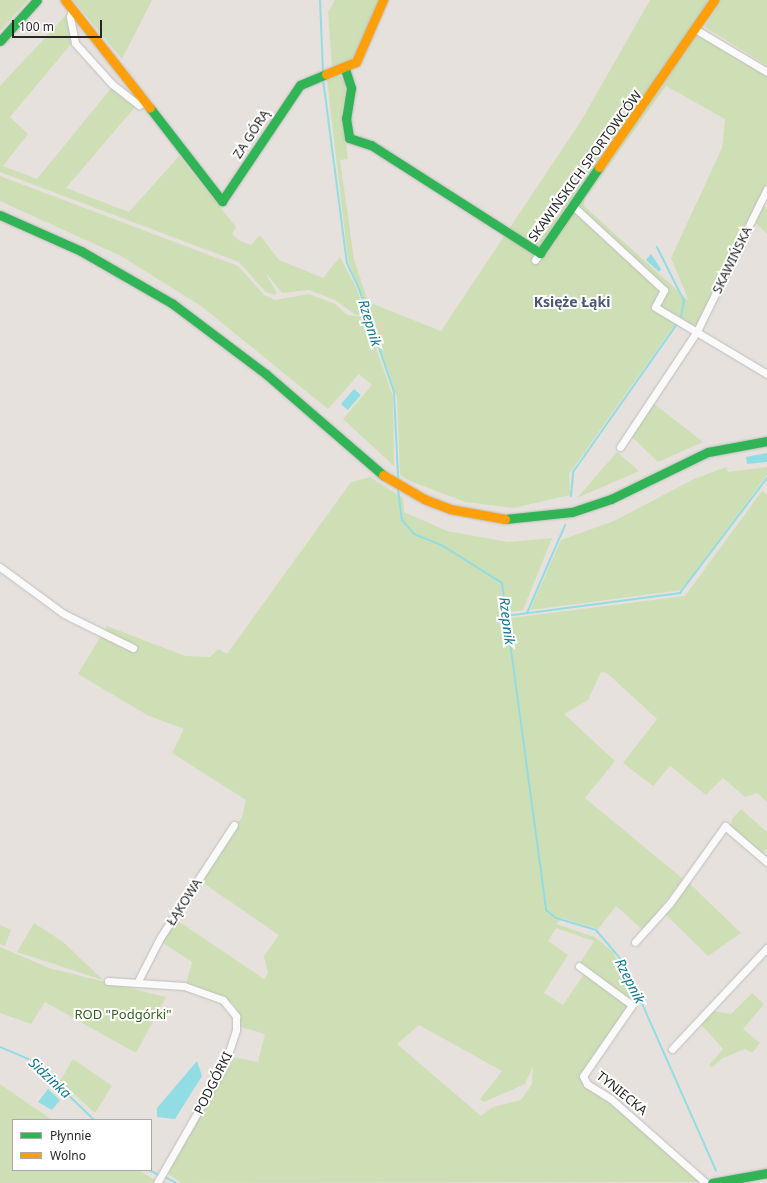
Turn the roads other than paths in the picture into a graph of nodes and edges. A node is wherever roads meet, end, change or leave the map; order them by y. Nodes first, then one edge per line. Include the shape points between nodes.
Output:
1 (37, 0) edge
2 (65, 0) edge
3 (383, 0) edge
4 (714, 0) edge
5 (72, 9) junction
6 (695, 28) junction
7 (0, 41) edge
8 (345, 69) junction
9 (767, 72) edge
10 (145, 101) junction
11 (767, 189) edge
12 (573, 206) junction
13 (0, 215) edge
14 (697, 331) junction
15 (767, 374) edge
16 (767, 441) edge
17 (620, 447) dead end
18 (0, 567) edge
19 (133, 648) dead end
20 (234, 825) dead end
21 (767, 862) edge
22 (635, 942) dead end
23 (767, 948) edge
24 (579, 966) dead end
25 (108, 981) dead end
26 (138, 981) junction
27 (672, 1049) dead end
28 (767, 1173) edge
29 (158, 1181) edge
30 (717, 1182) edge
31 (706, 1183) edge

1 - 7 street
2 - 5 street, ZA GÓRĄ
3 - 8 street, ZA GÓRĄ via 360,56
4 - 6 street, SKAWIŃSKICH SPORTOWCÓW
5 - 10 street, ZA GÓRĄ
5 - 10 street via 70,17 75,43 112,84 139,105
6 - 9 street
6 - 12 street, SKAWIŃSKICH SPORTOWCÓW
8 - 10 street, ZA GÓRĄ via 306,81 296,89 222,201
8 - 12 street, SKAWIŃSKICH SPORTOWCÓW via 351,88 346,118 349,138 371,145 538,256
11 - 14 street, SKAWIŃSKA
12 - 14 street via 664,290 656,306
13 - 16 street via 81,251 173,304 260,370 389,480 433,503 473,515 503,519 549,517 598,504 708,452
14 - 15 street
14 - 17 street, SKAWIŃSKA
18 - 19 street via 64,614
20 - 26 street, ŁĄKOWA via 160,938
21 - 22 street via 725,826 670,904
23 - 27 street
24 - 31 street, TYNIECKA via 632,1005 583,1076 587,1084 612,1099
25 - 26 street, PODGÓRKI
26 - 29 street, PODGÓRKI via 197,989 223,1000 236,1016 236,1030 224,1066
28 - 30 street

